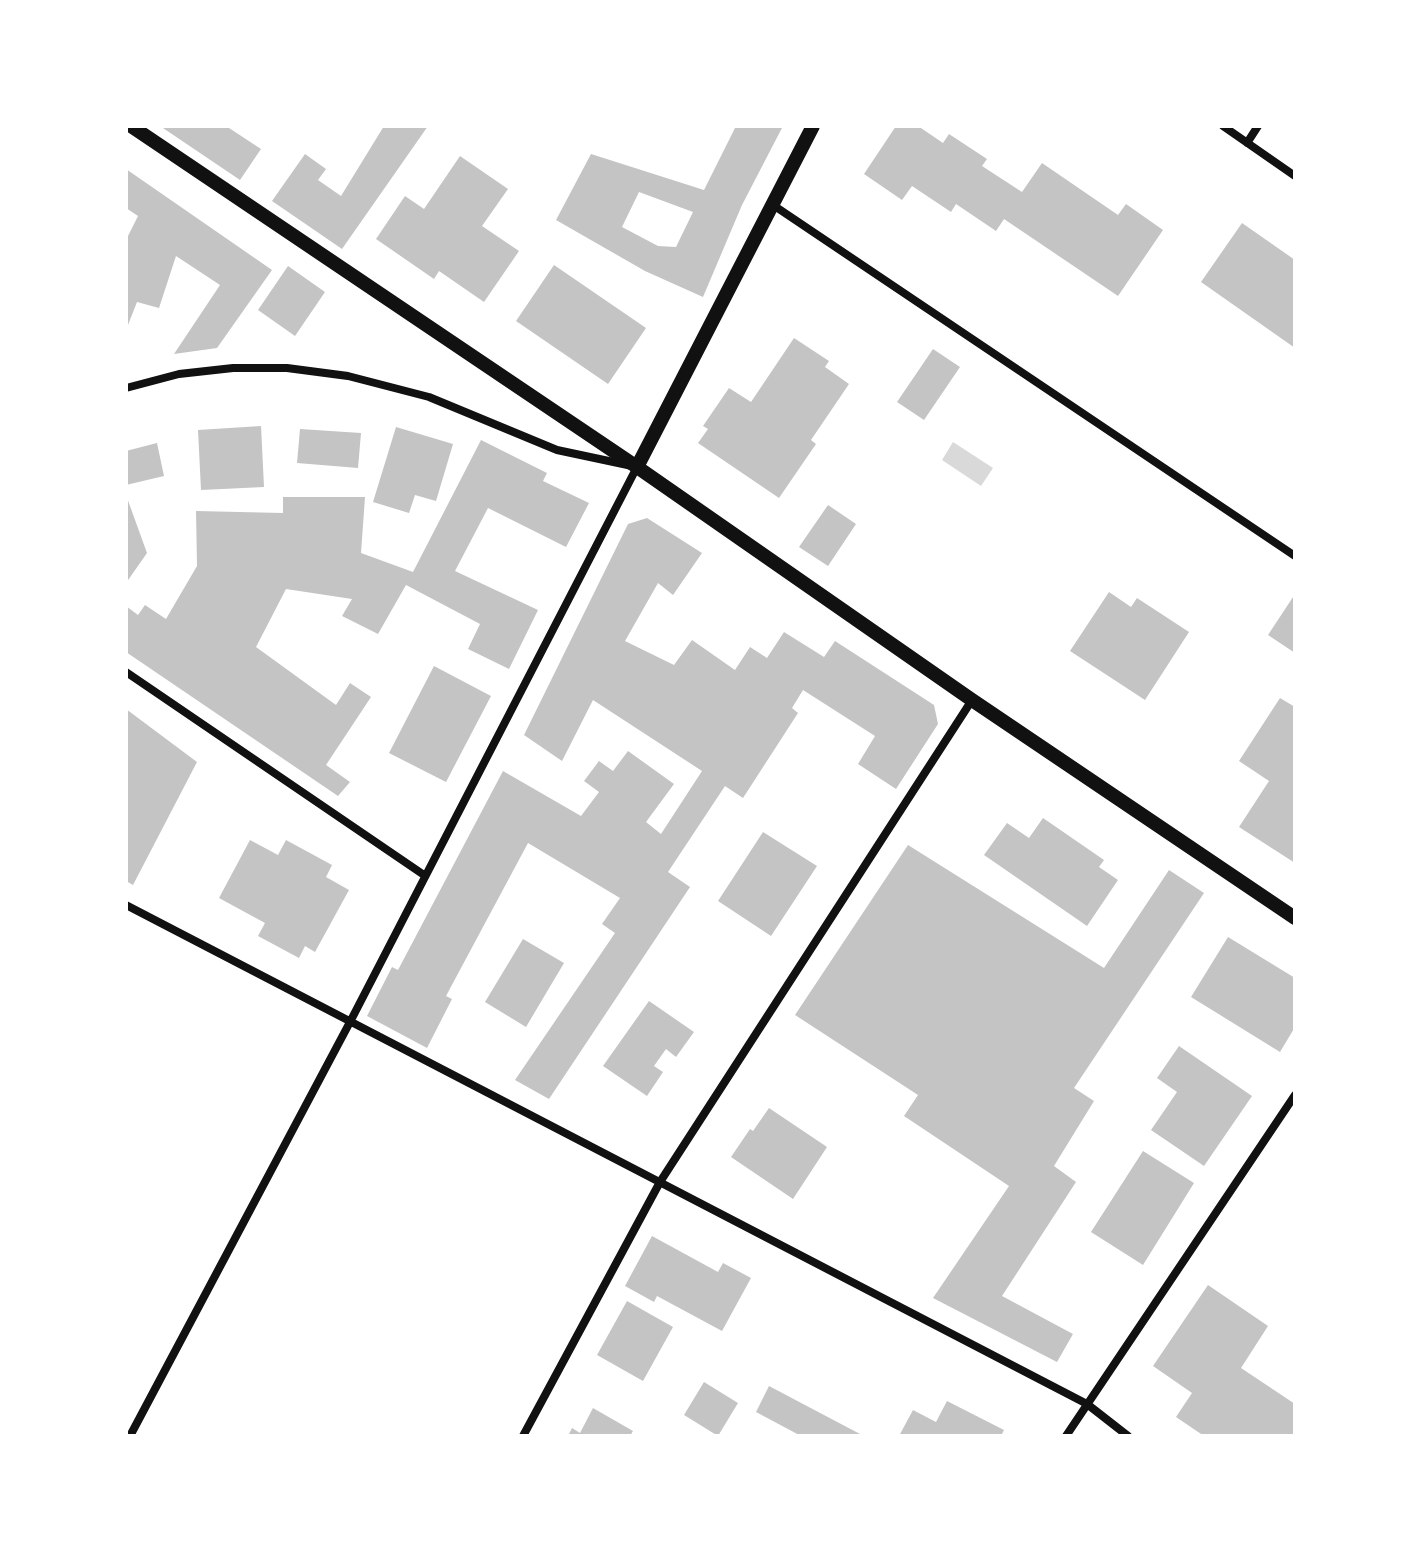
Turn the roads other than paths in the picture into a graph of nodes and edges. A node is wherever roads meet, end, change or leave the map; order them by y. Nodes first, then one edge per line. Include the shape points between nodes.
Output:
1 (131, 126) edge
2 (813, 126) edge
3 (1223, 126) edge
4 (1258, 126) edge
5 (1247, 143) junction
6 (1295, 176) edge
7 (773, 205) junction
8 (126, 388) edge
9 (637, 467) junction
10 (1295, 556) edge
11 (126, 672) edge
12 (972, 700) junction
13 (424, 875) junction
14 (126, 905) edge
15 (1295, 918) edge
16 (350, 1022) junction
17 (1295, 1095) edge
18 (660, 1182) junction
19 (1087, 1404) junction
20 (130, 1436) edge
21 (523, 1436) edge
22 (1066, 1436) edge
23 (1128, 1436) edge

1 - 9 street
2 - 7 street
3 - 5 street
4 - 5 street
5 - 6 street
7 - 9 street
7 - 10 street
8 - 9 street via 179,374 233,368 348,376 429,397 557,450
9 - 12 street
9 - 13 street
11 - 13 street
12 - 15 street
12 - 18 street
13 - 16 street
14 - 16 street
16 - 18 street
16 - 20 street
17 - 19 street
18 - 19 street
18 - 21 street
19 - 22 street
19 - 23 street

